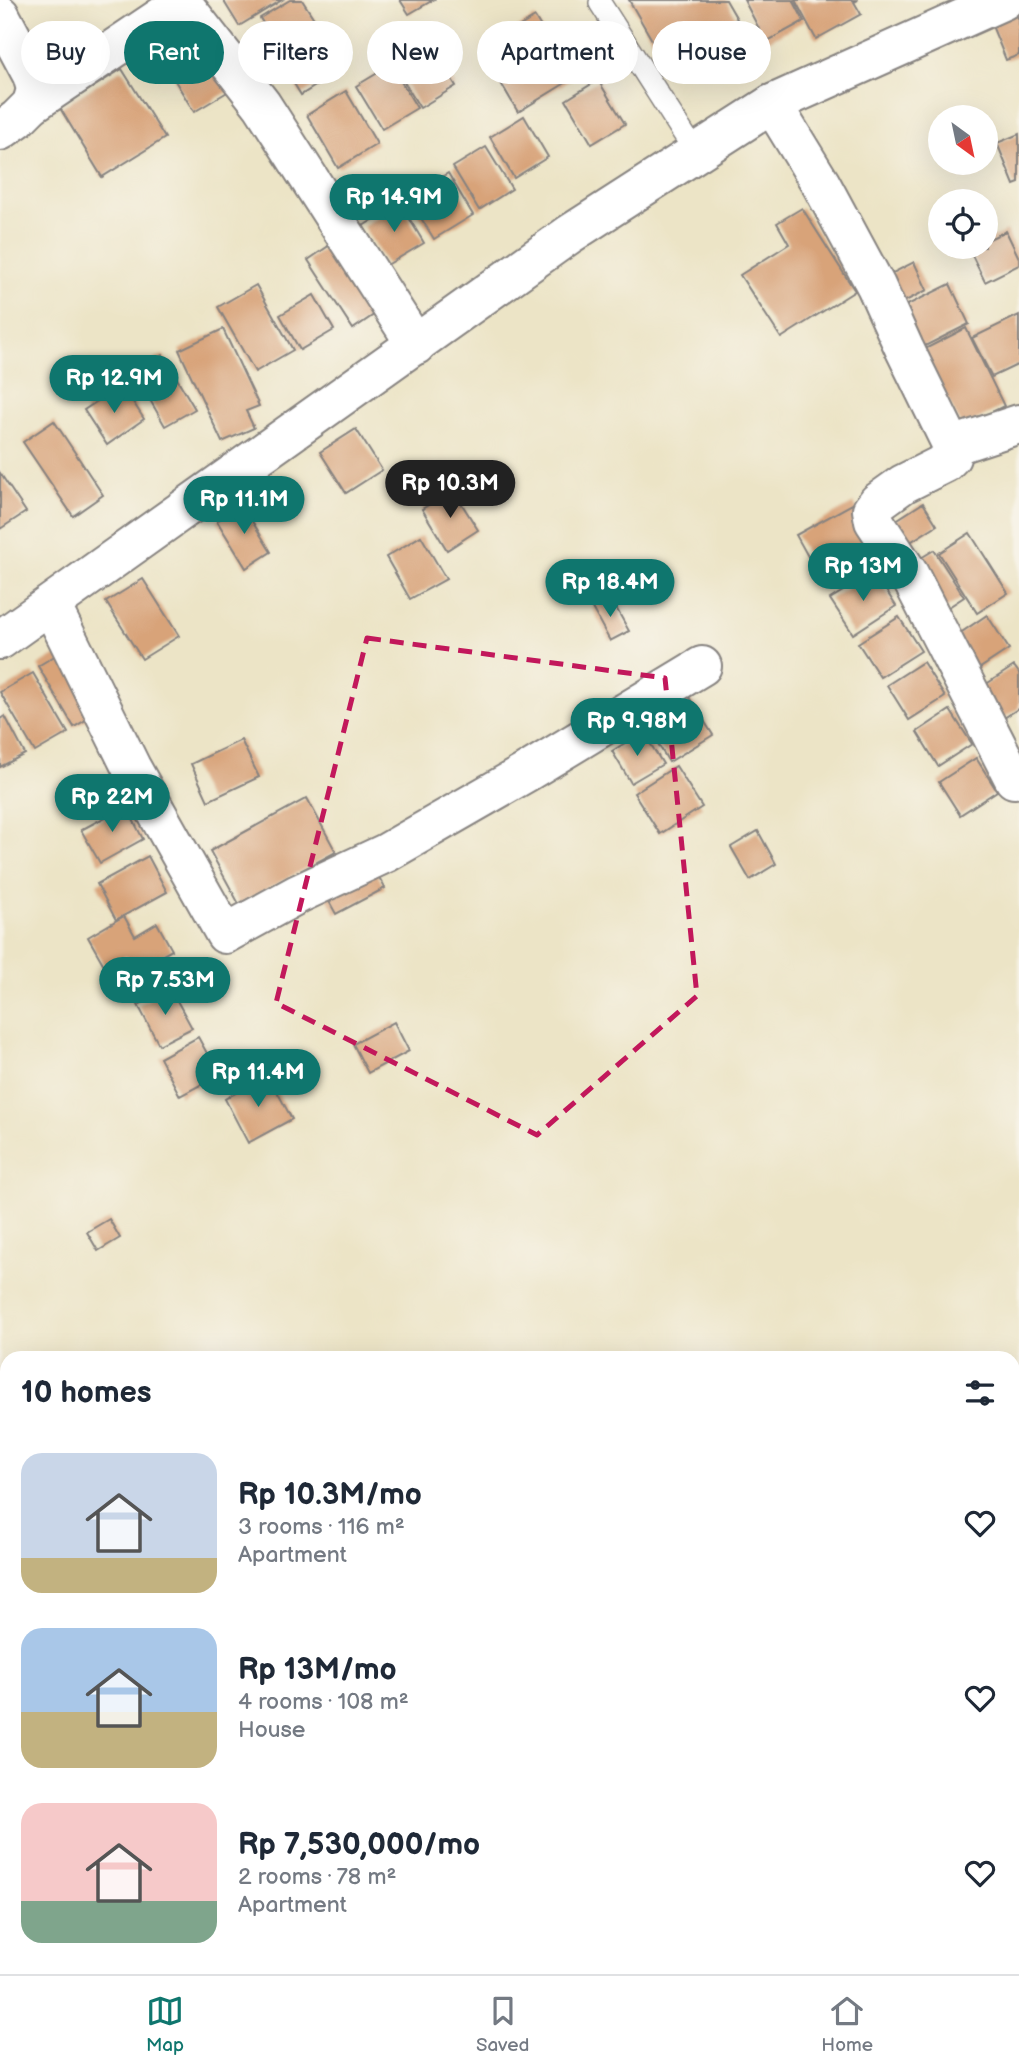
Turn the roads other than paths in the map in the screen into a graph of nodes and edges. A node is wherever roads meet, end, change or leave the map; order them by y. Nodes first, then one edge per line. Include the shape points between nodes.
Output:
1 (1004, 0) edge
2 (181, 1) edge
3 (600, 3) dead end
4 (957, 8) edge
5 (0, 15) edge
6 (32, 103) junction
7 (772, 104) junction
8 (0, 131) edge
9 (696, 153) junction
10 (416, 345) junction
11 (1019, 424) edge
12 (953, 446) junction
13 (51, 605) junction
14 (0, 640) edge
15 (702, 666) dead end
16 (1014, 779) dead end

1 - 4 street
2 - 6 street
2 - 10 street via 262,105
3 - 9 lane
4 - 7 street
5 - 6 street via 33,75
6 - 8 street
7 - 9 street
7 - 12 street via 876,286
9 - 10 street via 570,234
10 - 13 street
11 - 12 street
12 - 16 street via 945,463 878,502 872,510 874,521 909,574
13 - 14 street
13 - 15 street via 131,767 225,934 386,853

